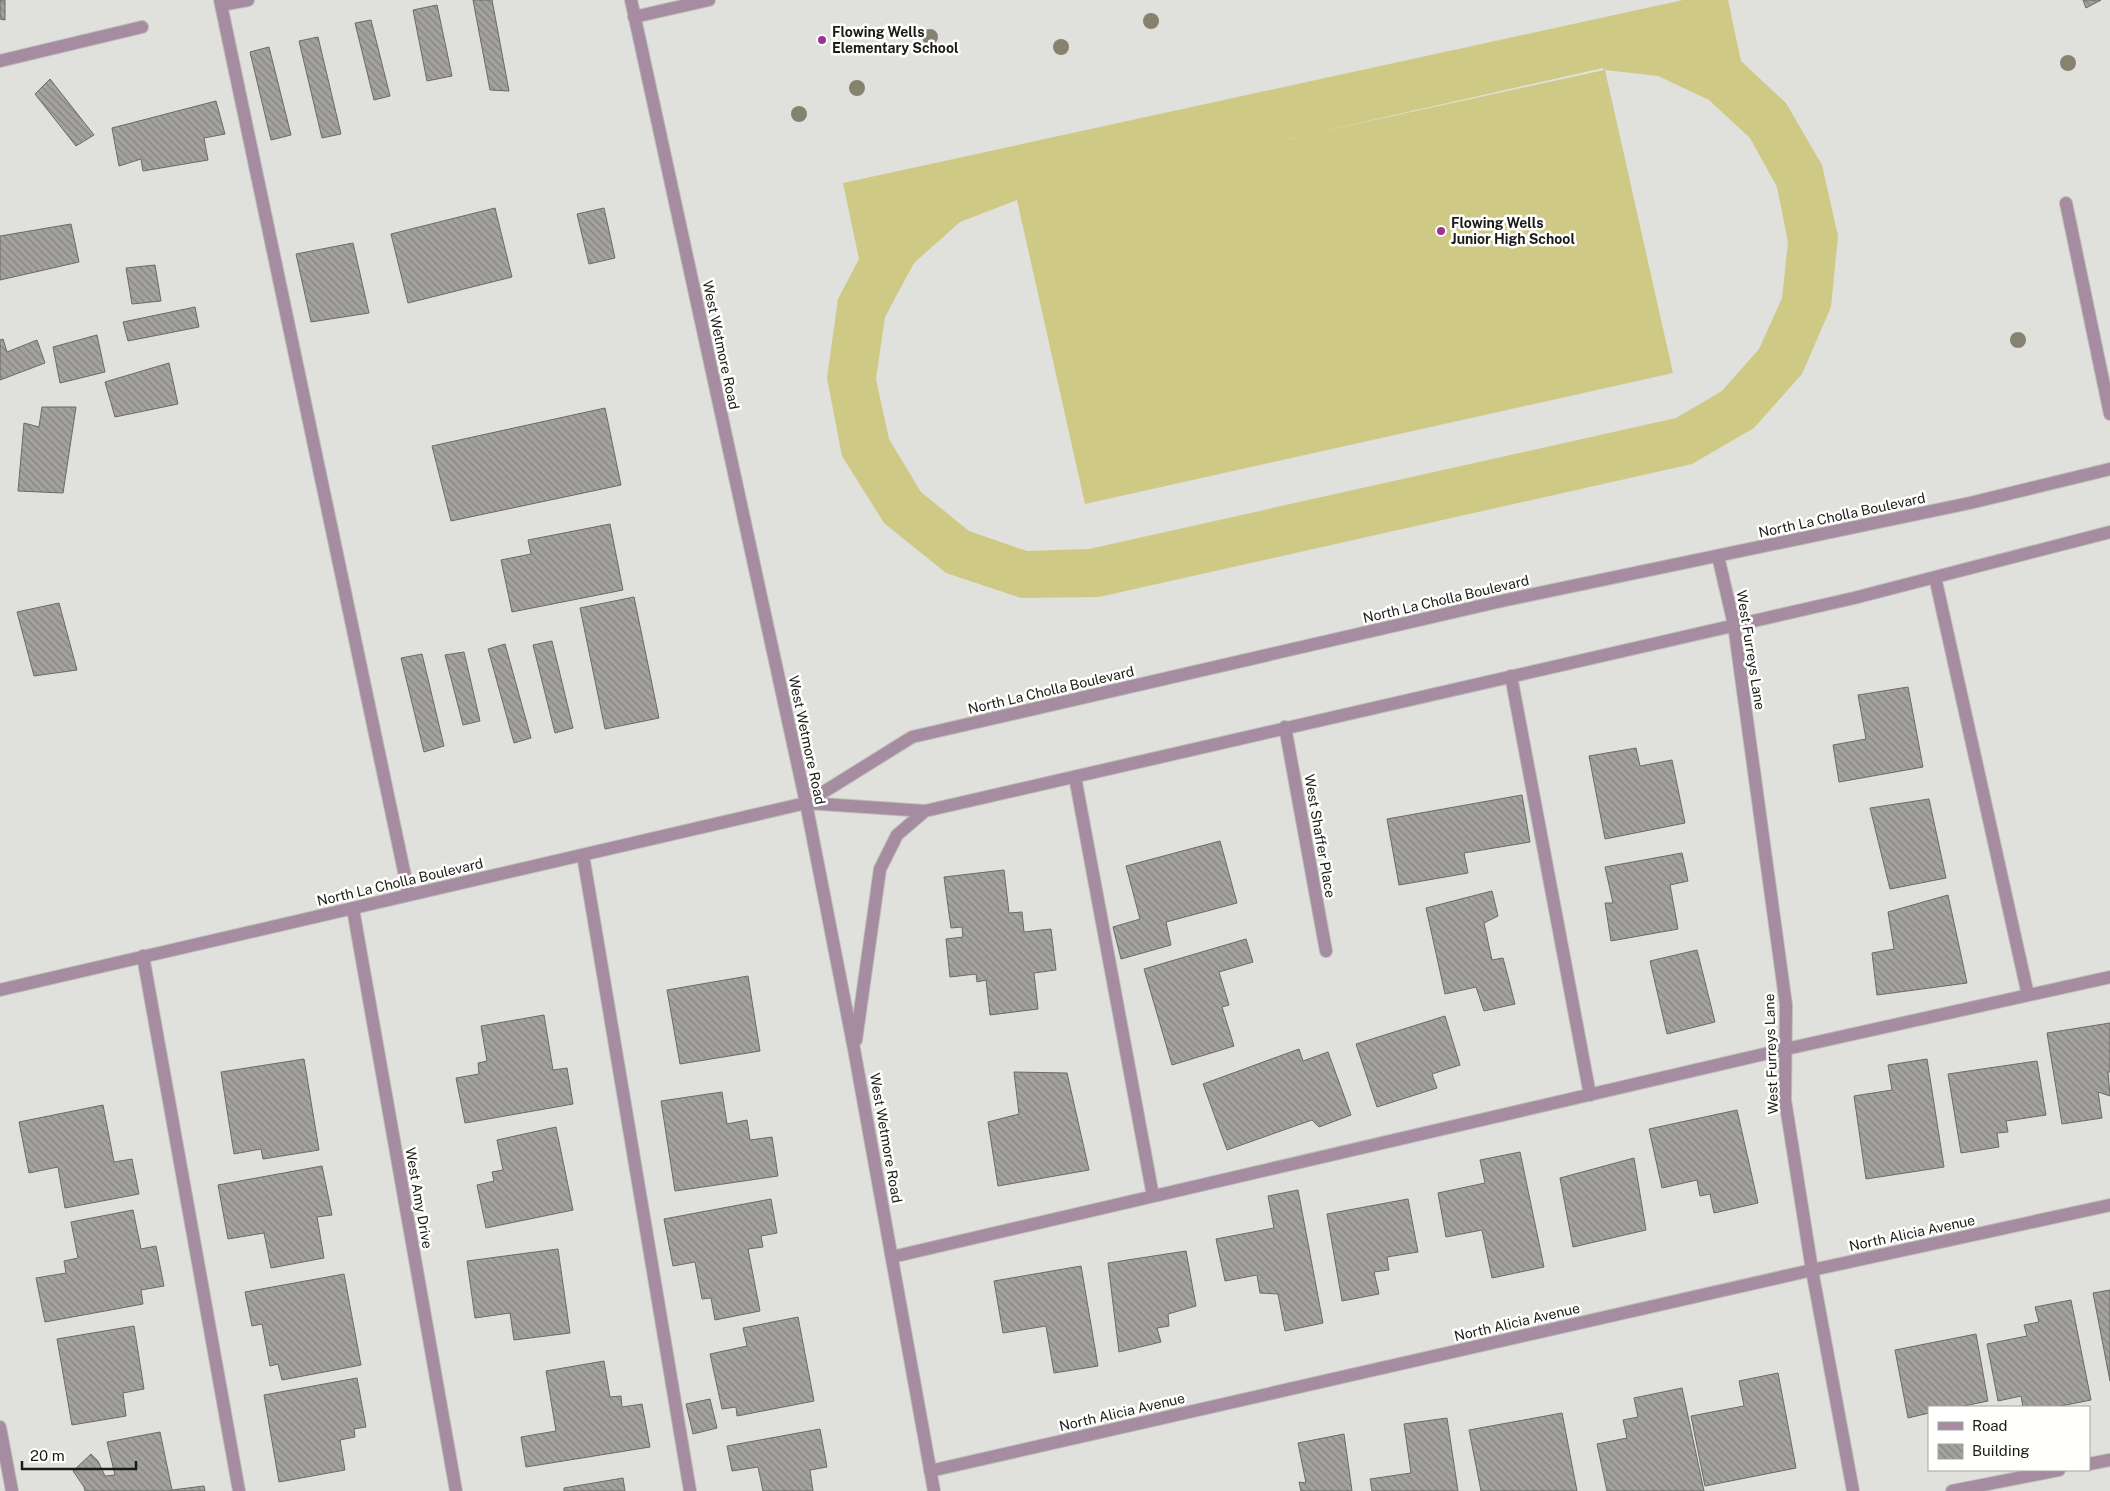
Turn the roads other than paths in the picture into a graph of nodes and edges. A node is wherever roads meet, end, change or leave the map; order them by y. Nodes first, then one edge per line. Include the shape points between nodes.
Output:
1 (248, 0) edge
2 (631, 0) edge
3 (709, 0) edge
4 (221, 2) edge
5 (634, 17) junction
6 (142, 27) dead end
7 (0, 61) edge
8 (2066, 203) dead end
9 (2110, 414) edge
10 (2110, 470) edge
11 (2110, 532) edge
12 (1718, 556) junction
13 (1935, 577) junction
14 (1734, 625) junction
15 (1511, 676) junction
16 (1285, 727) junction
17 (1075, 777) junction
18 (806, 803) junction
19 (924, 811) junction
20 (583, 855) junction
21 (409, 895) junction
22 (353, 910) junction
23 (1326, 951) dead end
24 (143, 956) junction
25 (2110, 977) edge
26 (0, 990) edge
27 (2028, 995) junction
28 (854, 1049) junction
29 (1786, 1049) junction
30 (1590, 1095) junction
31 (1153, 1196) junction
32 (2110, 1205) edge
33 (892, 1257) junction
34 (1812, 1270) junction
35 (0, 1427) edge
36 (2110, 1460) edge
37 (2090, 1464) edge
38 (930, 1471) junction
39 (2054, 1471) edge
40 (12, 1491) edge
41 (239, 1491) edge
42 (456, 1491) edge
43 (690, 1491) edge
44 (934, 1491) edge
45 (1853, 1491) edge
46 (1952, 1491) edge

1 - 4 street
2 - 5 street, West Wetmore Road
3 - 5 street
4 - 21 street
5 - 18 street, West Wetmore Road
6 - 7 street
8 - 9 street
10 - 12 street, North La Cholla Boulevard
11 - 13 street, North La Cholla Boulevard
12 - 14 street, West Furreys Lane
12 - 18 street, North La Cholla Boulevard via 1506,600 912,737
13 - 14 street, North La Cholla Boulevard
13 - 27 street
14 - 15 street, North La Cholla Boulevard
14 - 29 street, West Furreys Lane via 1786,1005
15 - 16 street, North La Cholla Boulevard
15 - 30 street
16 - 17 street, North La Cholla Boulevard
16 - 23 street, West Shaffer Place
17 - 19 street, North La Cholla Boulevard
17 - 31 street
18 - 19 street, North La Cholla Boulevard
18 - 20 street, North La Cholla Boulevard
18 - 28 street, West Wetmore Road
19 - 28 street via 897,835 880,869
20 - 21 street, North La Cholla Boulevard
20 - 43 street
21 - 22 street, North La Cholla Boulevard
22 - 24 street, North La Cholla Boulevard
22 - 42 street, West Amy Drive
24 - 26 street, North La Cholla Boulevard
24 - 41 street
25 - 27 street
27 - 29 street
28 - 33 street, West Wetmore Road
29 - 30 street
29 - 34 street, West Furreys Lane via 1785,1100
30 - 31 street
31 - 33 street
32 - 34 street, North Alicia Avenue
33 - 38 street, West Wetmore Road
34 - 38 street, North Alicia Avenue
34 - 45 street, West Furreys Lane
35 - 40 street
36 - 37 street
38 - 44 street, West Wetmore Road
39 - 46 street

